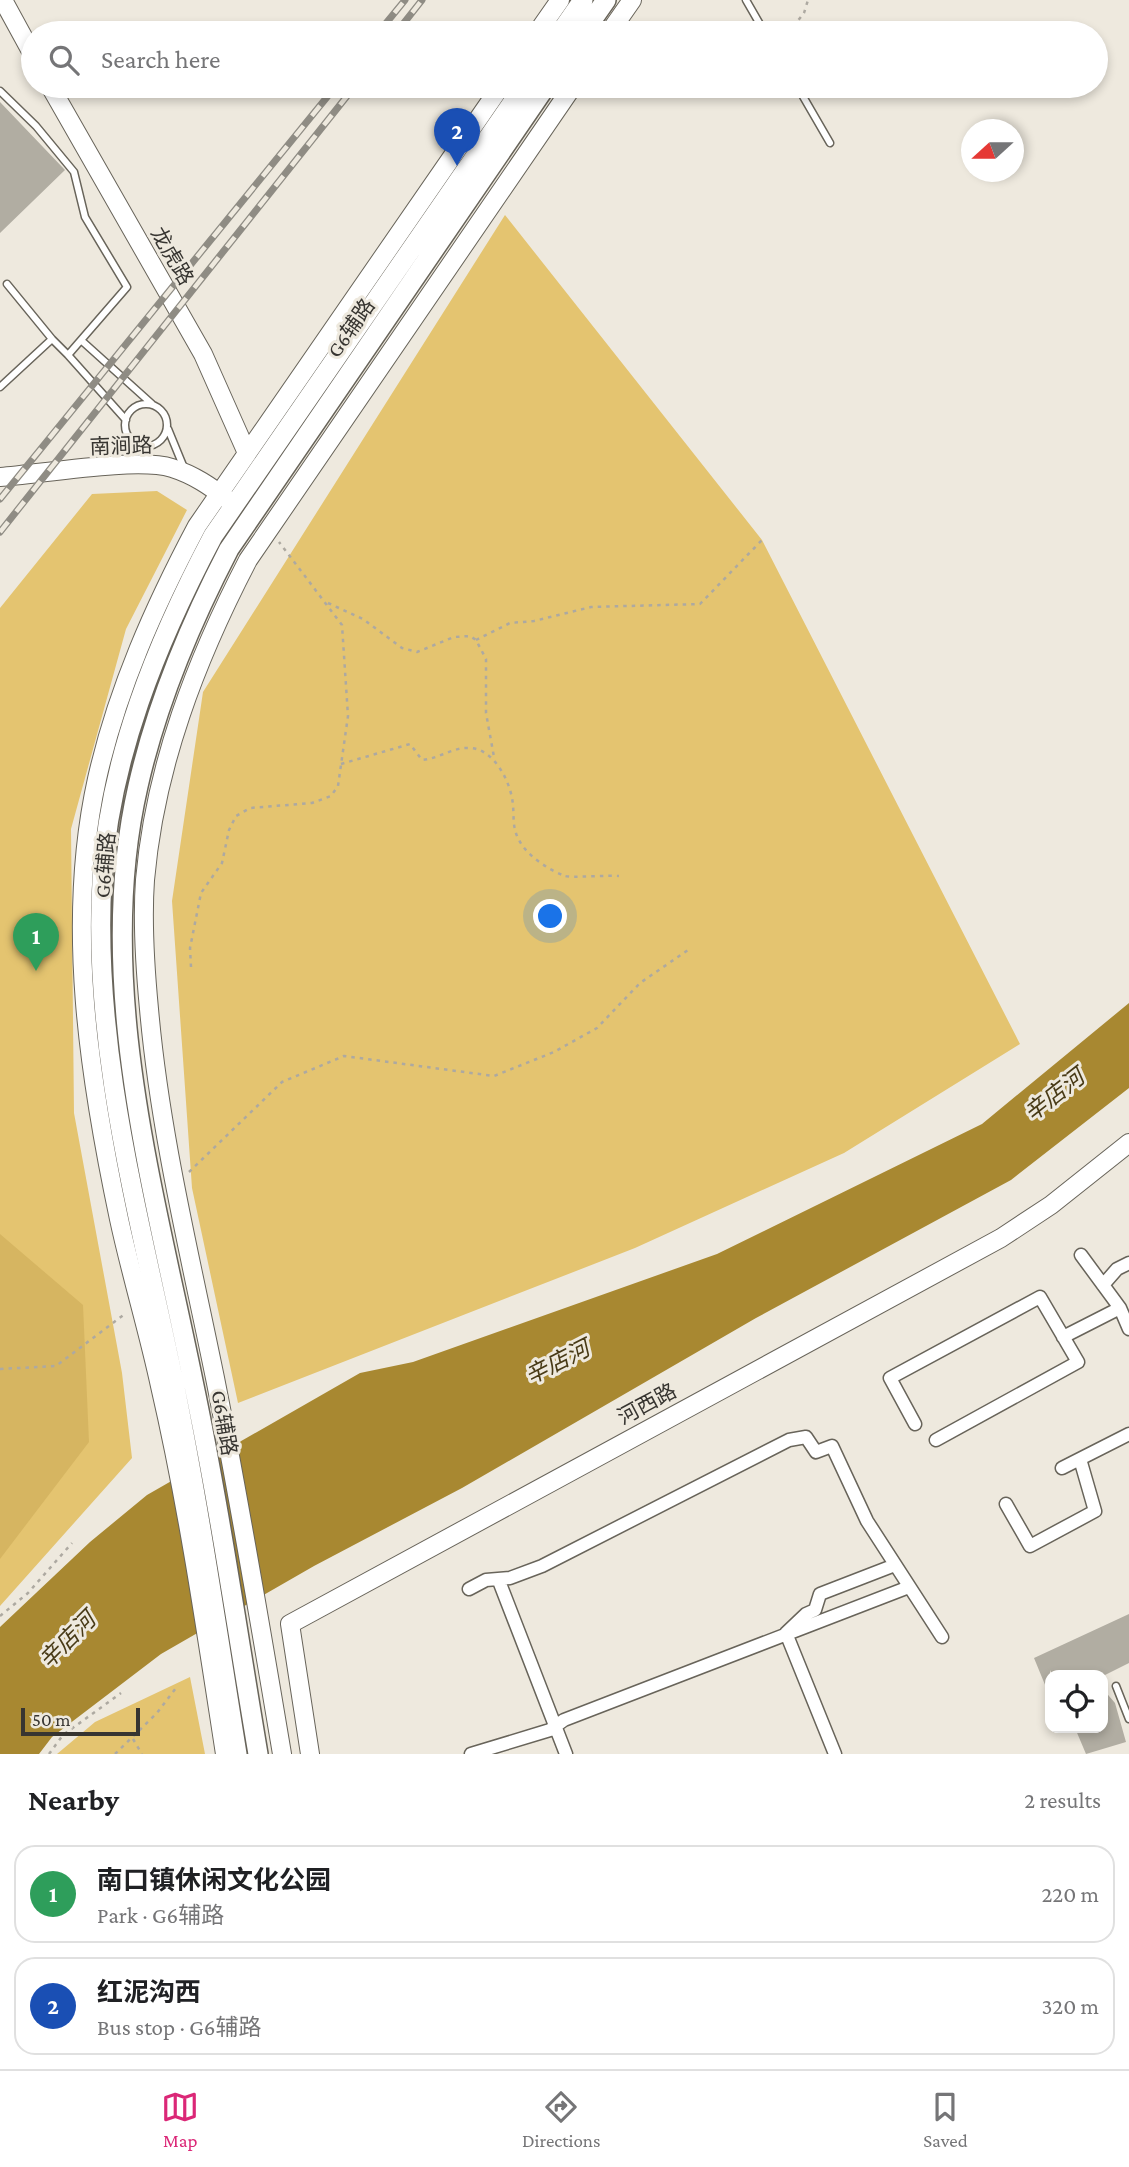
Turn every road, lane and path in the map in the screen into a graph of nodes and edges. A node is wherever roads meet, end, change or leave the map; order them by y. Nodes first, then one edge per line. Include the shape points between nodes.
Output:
1 (4, 0) edge
2 (560, 0) edge
3 (583, 0) edge
4 (606, 0) edge
5 (632, 0) edge
6 (746, 0) edge
7 (808, 0) edge
8 (545, 21) edge
9 (568, 21) edge
10 (591, 21) edge
11 (617, 21) edge
12 (758, 21) edge
13 (798, 21) edge
14 (21, 32) edge
15 (0, 91) edge
16 (57, 98) edge
17 (493, 98) edge
18 (516, 98) edge
19 (538, 98) edge
20 (565, 98) edge
21 (804, 98) edge
22 (830, 144) dead end
23 (7, 284) dead end
24 (52, 339) junction
25 (82, 341) junction
26 (68, 355) junction
27 (0, 387) edge
28 (153, 405) junction
29 (126, 420) junction
30 (168, 427) junction
31 (136, 444) junction
32 (247, 453) junction
33 (140, 465) junction
34 (186, 473) junction
35 (0, 477) edge
36 (235, 504) junction
37 (268, 528) junction
38 (762, 540) dead end
39 (324, 601) junction
40 (476, 640) junction
41 (494, 759) junction
42 (341, 764) junction
43 (619, 876) dead end
44 (688, 950) dead end
45 (191, 967) dead end
46 (1129, 1143) edge
47 (174, 1186) junction
48 (1081, 1255) dead end
49 (1129, 1263) edge
50 (1103, 1285) junction
51 (140, 1303) junction
52 (1120, 1308) junction
53 (1129, 1329) edge
54 (1063, 1336) junction
55 (0, 1369) edge
56 (176, 1386) junction
57 (915, 1424) dead end
58 (1129, 1434) edge
59 (936, 1440) dead end
60 (1080, 1459) junction
61 (1062, 1468) dead end
62 (1006, 1503) dead end
63 (72, 1543) dead end
64 (895, 1565) junction
65 (499, 1581) junction
66 (909, 1587) junction
67 (469, 1589) dead end
68 (0, 1616) edge
69 (786, 1633) junction
70 (942, 1637) dead end
71 (225, 1661) junction
72 (1116, 1686) dead end
73 (176, 1688) dead end
74 (121, 1693) dead end
75 (1129, 1719) edge
76 (555, 1726) junction
77 (132, 1738) junction
78 (49, 1754) edge
79 (115, 1754) edge
80 (142, 1754) edge
81 (225, 1754) edge
82 (237, 1754) edge
83 (258, 1754) edge
84 (282, 1754) edge
85 (310, 1754) edge
86 (471, 1754) edge
87 (566, 1754) edge
88 (835, 1754) edge

1 - 14 street
2 - 8 street
3 - 9 main road
4 - 10 main road
5 - 11 street
6 - 12 lane
7 - 13 path
15 - 25 lane via 74,172 85,217 127,287
16 - 32 street, 龙虎路 via 203,354
17 - 32 street, G6辅路
18 - 36 main road, G6辅路
19 - 36 main road, G6辅路
20 - 37 street, G6辅路
21 - 22 lane
23 - 24 lane
24 - 26 lane
24 - 27 lane
25 - 26 lane
25 - 28 lane
26 - 29 lane
28 - 29 lane via 139,405
28 - 30 lane via 164,414
29 - 31 lane via 127,433
30 - 31 lane via 156,444
30 - 34 lane
31 - 33 lane
32 - 36 street, G6辅路
33 - 34 street, 南涧路
33 - 35 street, 南涧路
34 - 36 street, 南涧路
36 - 37 street, 南涧路
36 - 51 street, G6辅路 via 197,526 128,673 97,780 83,878 83,972 93,1070 119,1220
36 - 56 main road, G6辅路 via 166,688 137,786 124,879 124,968 132,1065 156,1212
37 - 39 path
37 - 47 street, G6辅路 via 216,621 186,695 158,791 147,868 145,967 153,1063
38 - 40 path via 700,604 591,607 510,623
39 - 40 path via 363,619 402,648 417,652 454,637
39 - 42 path via 342,625 348,716
40 - 41 path via 486,659 486,713
41 - 42 path via 468,748 422,760 410,744
41 - 43 path via 512,797 518,840 529,855 567,877
42 - 45 path via 338,786 331,796 312,803 250,808 236,816 222,863 201,892 190,948
44 - 47 path via 640,983 597,1028 554,1052 494,1076 344,1056 282,1082
46 - 85 street, 河西路 via 1001,1238 290,1625
47 - 84 street, G6辅路 via 215,1379
48 - 50 street
49 - 50 street
50 - 52 street
51 - 55 path via 56,1366
51 - 56 street, G6辅路
52 - 53 street
52 - 54 street
54 - 57 street via 1040,1297 890,1378
54 - 59 street via 1078,1362
56 - 71 main road, G6辅路
56 - 71 street
58 - 60 street
60 - 61 street
60 - 62 street via 1095,1511 1030,1546
63 - 68 path via 28,1593
64 - 65 street via 867,1521 832,1446 817,1452 806,1437 789,1440 542,1566
64 - 66 street
64 - 69 street via 820,1594 815,1610
65 - 67 street via 486,1580
65 - 76 street
66 - 69 street
66 - 70 street
69 - 76 street
69 - 88 street
71 - 81 street, G6辅路
71 - 82 main road, G6辅路
71 - 83 main road, G6辅路
72 - 75 lane
73 - 77 path
74 - 78 path via 63,1735
76 - 86 street
76 - 87 street
77 - 79 path
77 - 80 path

